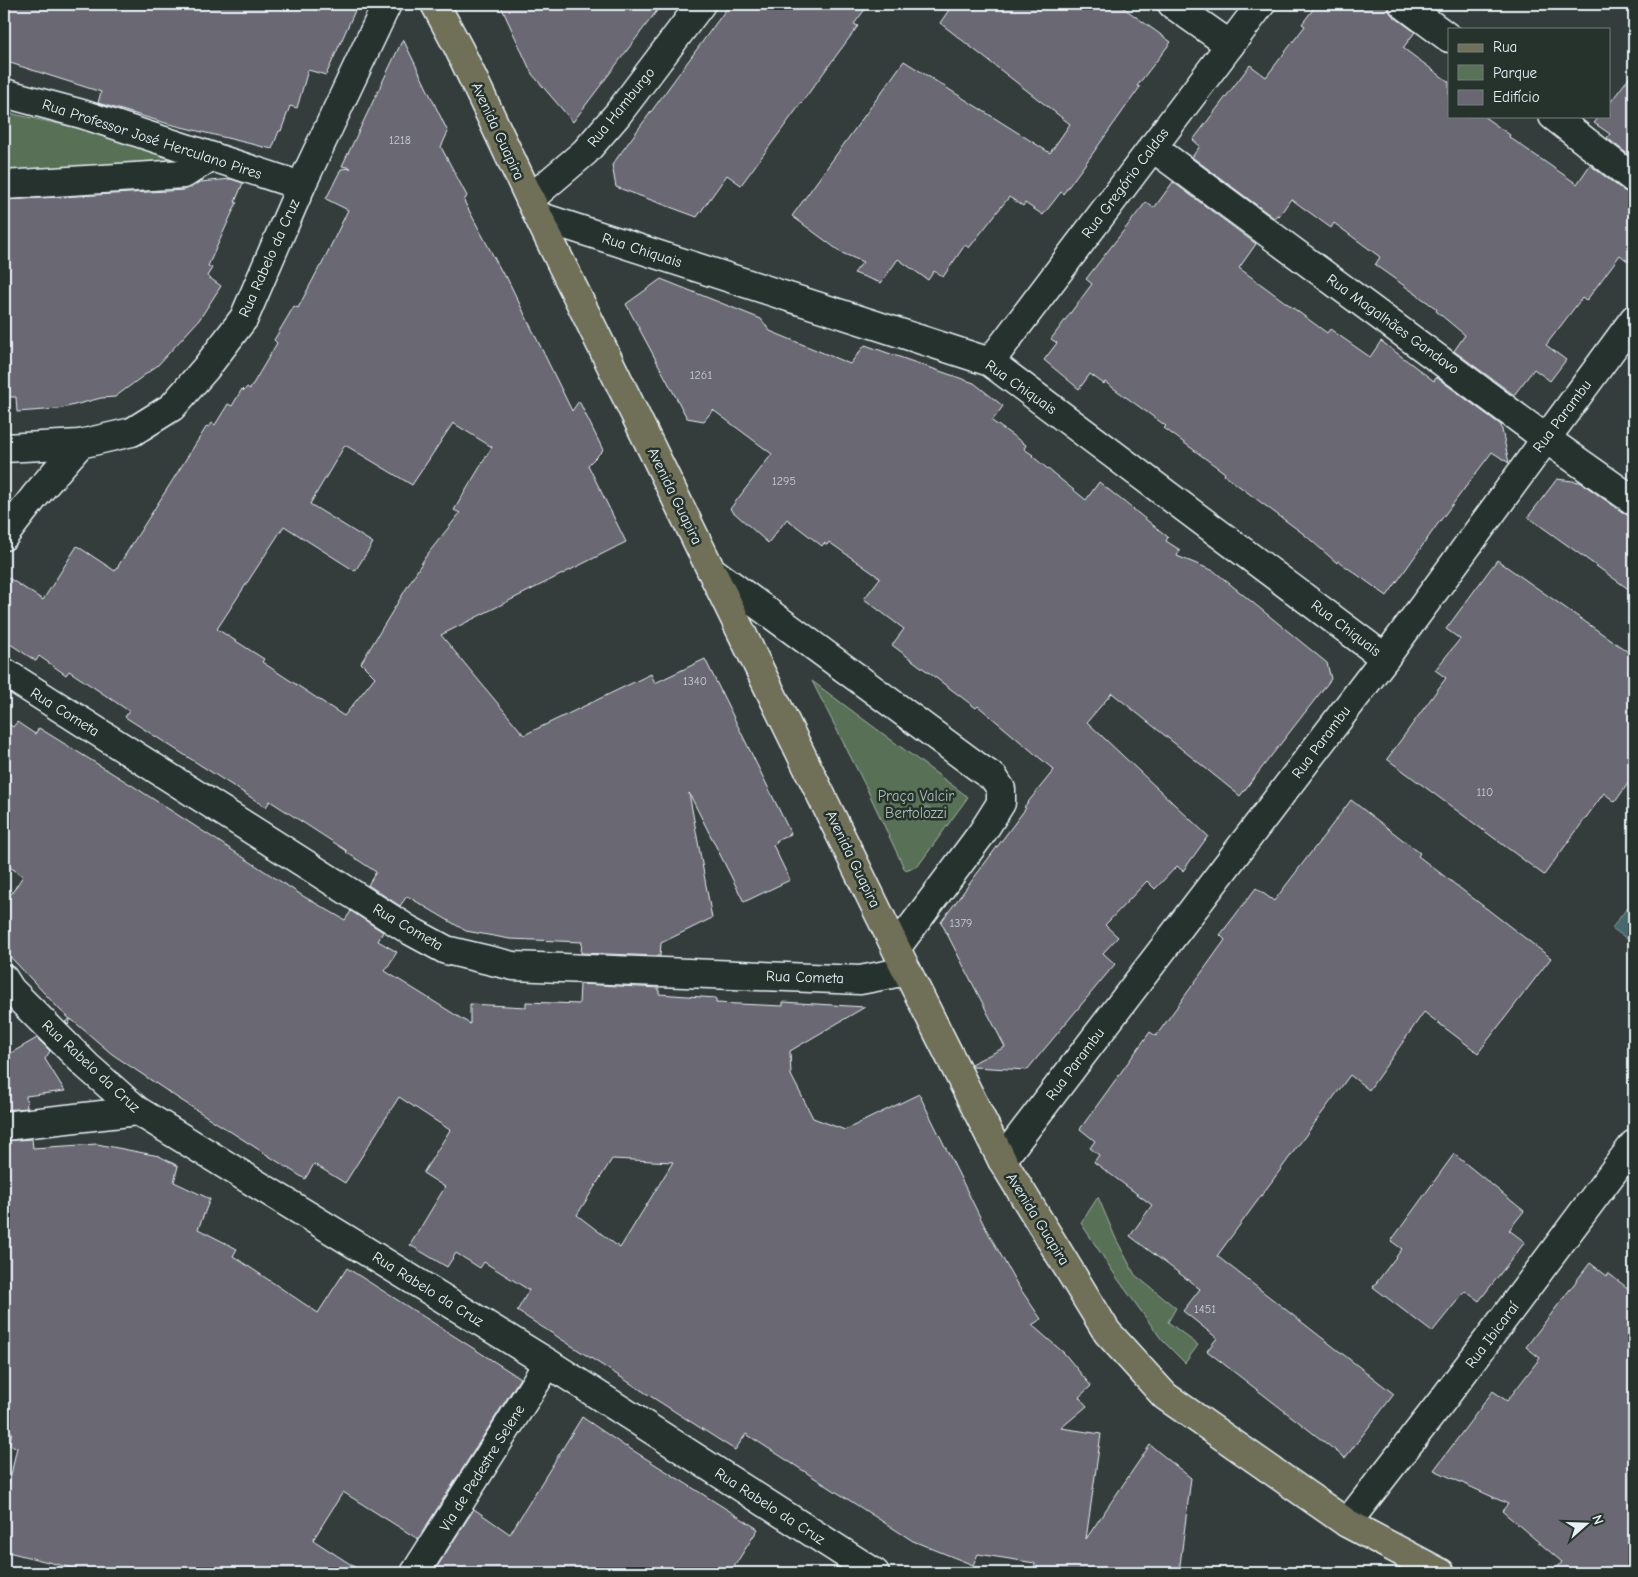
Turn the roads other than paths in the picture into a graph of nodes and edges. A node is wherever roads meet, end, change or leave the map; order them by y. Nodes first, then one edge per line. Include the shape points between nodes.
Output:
1 (387, 4) edge
2 (435, 4) edge
3 (701, 4) edge
4 (1172, 4) edge
5 (1261, 4) edge
6 (1403, 4) edge
7 (1448, 37) edge
8 (1230, 46) junction
9 (4, 93) edge
10 (1556, 118) edge
11 (1152, 147) junction
12 (210, 157) junction
13 (1634, 179) edge
14 (4, 185) edge
15 (301, 186) junction
16 (534, 208) junction
17 (1634, 318) edge
18 (990, 362) junction
19 (1545, 438) junction
20 (80, 444) junction
21 (4, 448) edge
22 (1634, 501) edge
23 (4, 536) edge
24 (711, 570) junction
25 (1385, 658) junction
26 (4, 672) edge
27 (902, 959) junction
28 (4, 979) edge
29 (138, 1111) junction
30 (4, 1126) edge
31 (1634, 1144) edge
32 (1002, 1160) junction
33 (548, 1363) junction
34 (1347, 1523) junction
35 (415, 1573) edge
36 (874, 1573) edge
37 (1442, 1573) edge

1 - 15 street, Rua Rabelo da Cruz
2 - 16 main road, Avenida Guapira
3 - 16 street, Rua Hamburgo via 617,115
4 - 8 street
5 - 8 street, Rua Gregório Caldas
6 - 7 street
8 - 11 street, Rua Gregório Caldas
9 - 12 street, Rua Professor José Herculano Pires via 82,114
10 - 13 street
11 - 18 street, Rua Gregório Caldas
11 - 19 street, Rua Magalhães Gandavo
12 - 14 street via 184,174
12 - 15 street, Rua Professor José Herculano Pires
15 - 20 street, Rua Rabelo da Cruz via 244,318 172,408 132,432
16 - 18 street, Rua Chiquais
16 - 24 main road, Avenida Guapira
17 - 19 street, Rua Parambu
18 - 25 street, Rua Chiquais
19 - 22 street, Rua Magalhães Gandavo
19 - 25 street, Rua Parambu
20 - 21 street, Rua Rabelo da Cruz
20 - 23 street
24 - 27 main road, Avenida Guapira
24 - 27 street via 994,778 1001,789 1001,803
25 - 32 street, Rua Parambu
26 - 27 street, Rua Cometa via 256,821 409,930 446,950 513,966 860,980
27 - 32 main road, Avenida Guapira
28 - 29 street, Rua Rabelo da Cruz via 11,990 87,1066
29 - 30 street
29 - 33 street, Rua Rabelo da Cruz
31 - 34 street, Rua Ibicaraí
32 - 34 main road, Avenida Guapira via 1107,1332 1165,1396
33 - 35 street, Via de Pedestre Selene
33 - 36 street, Rua Rabelo da Cruz
34 - 37 main road, Avenida Guapira

